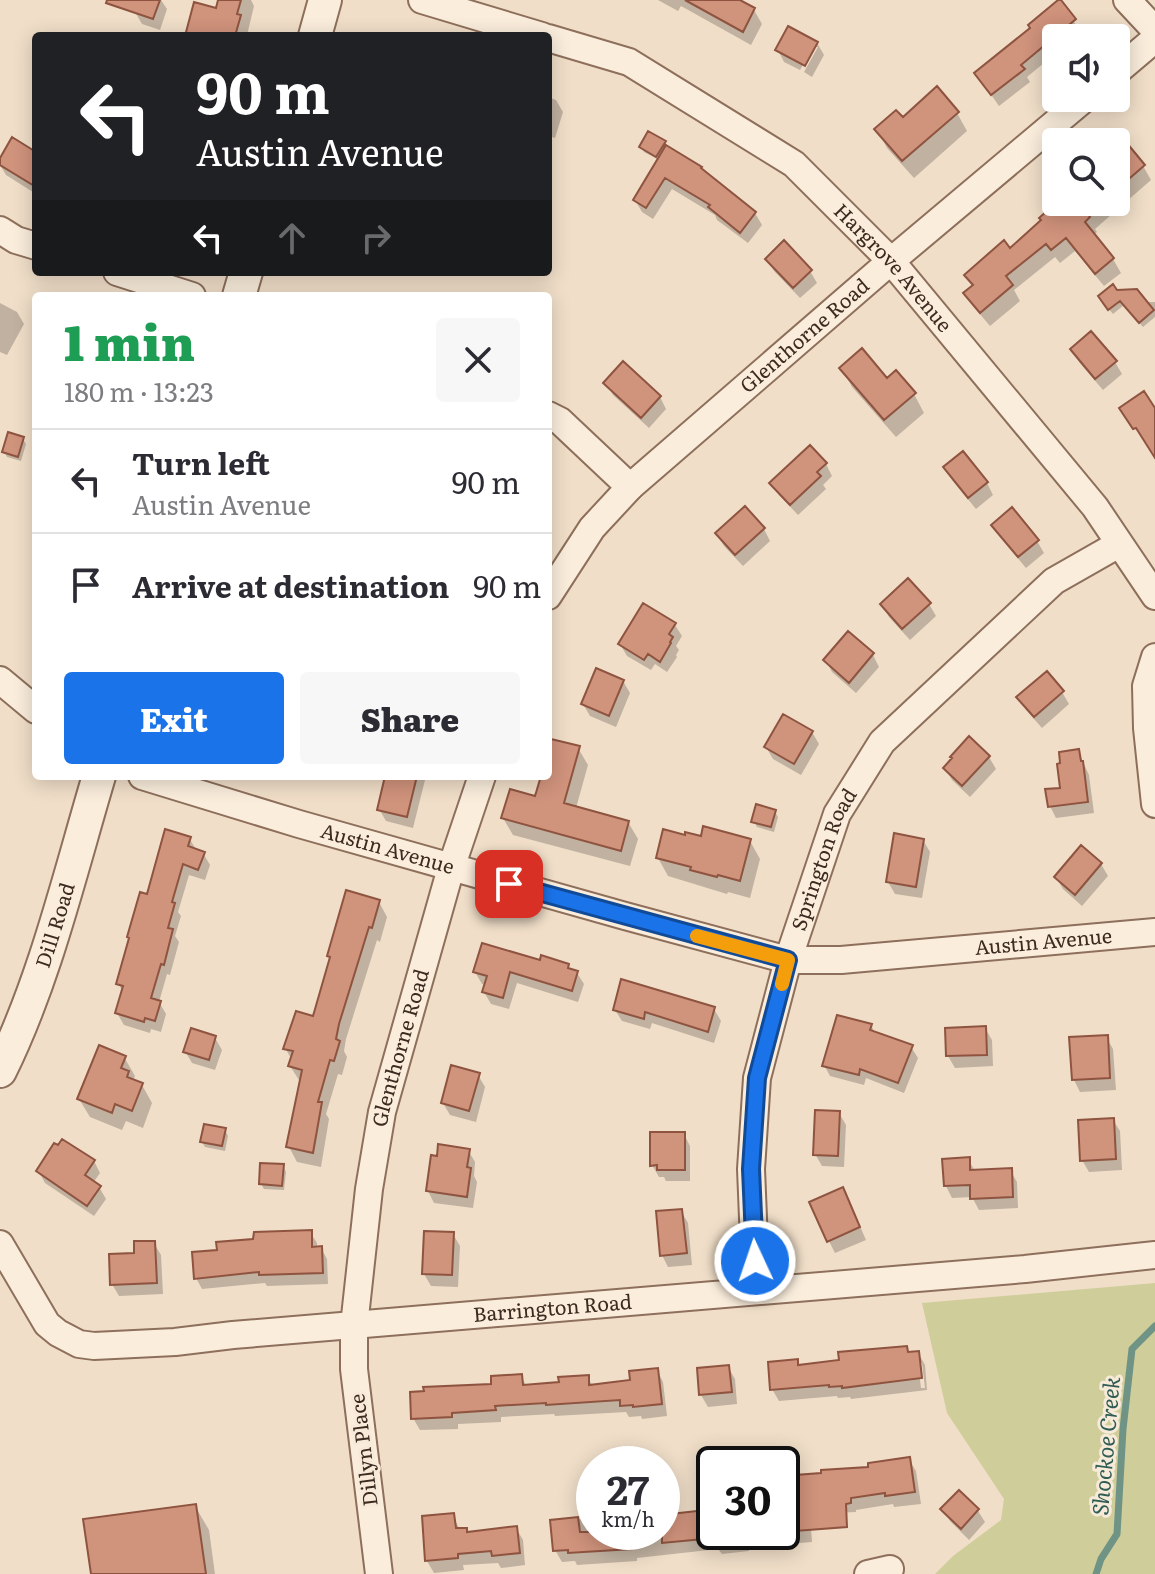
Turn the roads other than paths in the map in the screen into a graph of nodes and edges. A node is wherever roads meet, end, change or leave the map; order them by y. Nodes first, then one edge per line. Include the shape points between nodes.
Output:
1 (325, 0) edge
2 (422, 0) edge
3 (1127, 0) edge
4 (1155, 30) edge
5 (316, 32) edge
6 (529, 32) edge
7 (552, 39) edge
8 (1155, 39) edge
9 (1130, 60) edge
10 (1068, 112) edge
11 (0, 230) edge
12 (32, 245) edge
13 (891, 261) junction
14 (130, 276) edge
15 (180, 292) edge
16 (552, 417) edge
17 (630, 487) junction
18 (1119, 544) junction
19 (552, 590) edge
20 (1155, 596) edge
21 (1155, 657) edge
22 (0, 680) edge
23 (32, 707) edge
24 (98, 780) edge
25 (155, 780) edge
26 (481, 780) edge
27 (1155, 804) edge
28 (451, 868) junction
29 (1155, 932) edge
30 (788, 960) junction
31 (0, 1071) edge
32 (0, 1244) edge
33 (1155, 1255) edge
34 (756, 1291) junction
35 (354, 1326) junction
36 (379, 1574) edge

1 - 5 street
2 - 6 street
3 - 4 street
7 - 13 street, Hargrove Avenue via 629,62 794,164
8 - 9 street
10 - 13 street, Glenthorne Road
11 - 12 street
13 - 17 street, Glenthorne Road
13 - 18 street, Hargrove Avenue via 1095,507
14 - 15 street
16 - 17 street
17 - 19 street, Glenthorne Road via 592,528
18 - 20 street, Hargrove Avenue
18 - 30 street, Springton Road via 1054,581 882,742 837,814
21 - 27 street via 1146,686
22 - 23 street
24 - 31 street, Dill Road via 46,954
25 - 28 street, Austin Avenue
26 - 28 street, Glenthorne Road
28 - 30 street, Austin Avenue
28 - 35 street, Glenthorne Road via 382,1112
29 - 30 street, Austin Avenue via 841,960
30 - 34 street, Springton Road via 757,1078 751,1169
32 - 35 street, Barrington Road via 47,1324 79,1344 175,1342
33 - 34 street, Barrington Road
34 - 35 street, Barrington Road
35 - 36 street, Dillyn Place via 354,1369

